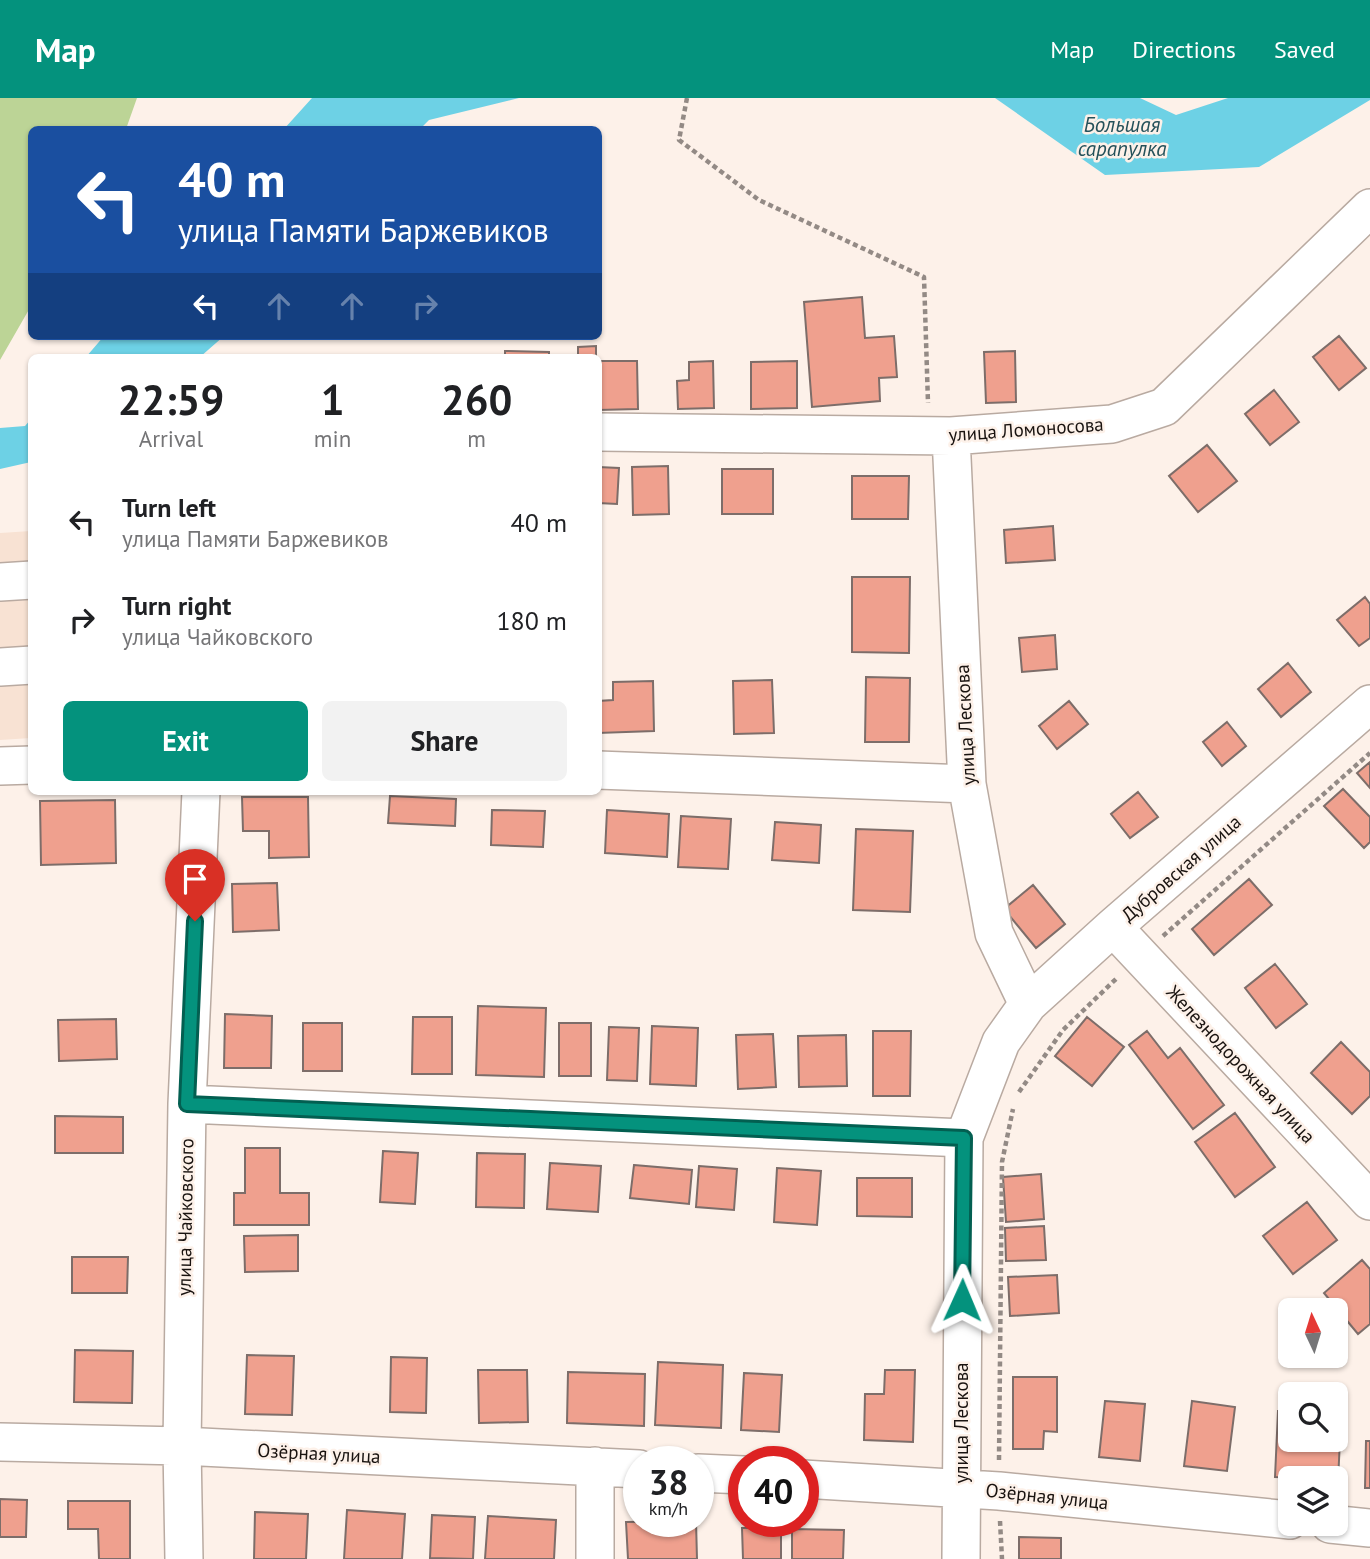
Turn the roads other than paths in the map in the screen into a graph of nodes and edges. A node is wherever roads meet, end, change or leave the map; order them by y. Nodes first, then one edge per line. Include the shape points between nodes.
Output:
1 (1370, 208) edge
2 (602, 432) edge
3 (951, 436) junction
4 (28, 580) edge
5 (0, 582) edge
6 (28, 665) edge
7 (0, 667) edge
8 (1370, 704) edge
9 (28, 765) edge
10 (0, 766) edge
11 (602, 770) edge
12 (967, 784) junction
13 (201, 795) edge
14 (1113, 927) junction
15 (1028, 1004) junction
16 (1001, 1042) joint
17 (187, 1104) junction
18 (964, 1138) junction
19 (1370, 1201) edge
20 (0, 1442) edge
21 (182, 1446) junction
22 (595, 1466) junction
23 (623, 1468) edge
24 (819, 1480) edge
25 (961, 1488) junction
26 (1278, 1519) edge
27 (1348, 1526) edge
28 (1370, 1528) edge
29 (184, 1559) edge
30 (595, 1559) edge
31 (961, 1559) edge

1 - 3 street, улица Ломоносова via 1164,407 1112,424
2 - 3 street, улица Ломоносова
3 - 12 street, улица Лескова
4 - 5 street
6 - 7 street
8 - 14 street, Дубровская улица
9 - 10 street
11 - 12 street
12 - 15 street, улица Лескова via 994,933
13 - 17 street, улица Чайковского
14 - 15 street, Дубровская улица
14 - 19 street, Железнодорожная улица
15 - 16 street, Дубровская улица
16 - 18 street, улица Лескова
17 - 18 street
17 - 21 street, улица Чайковского
18 - 25 street, улица Лескова
20 - 21 street, Озёрная улица
21 - 22 street, Озёрная улица
21 - 29 street, улица Чайковского
22 - 23 street, Озёрная улица
22 - 30 street
24 - 25 street, Озёрная улица
25 - 26 street, Озёрная улица
25 - 31 street, улица Лескова
27 - 28 street

